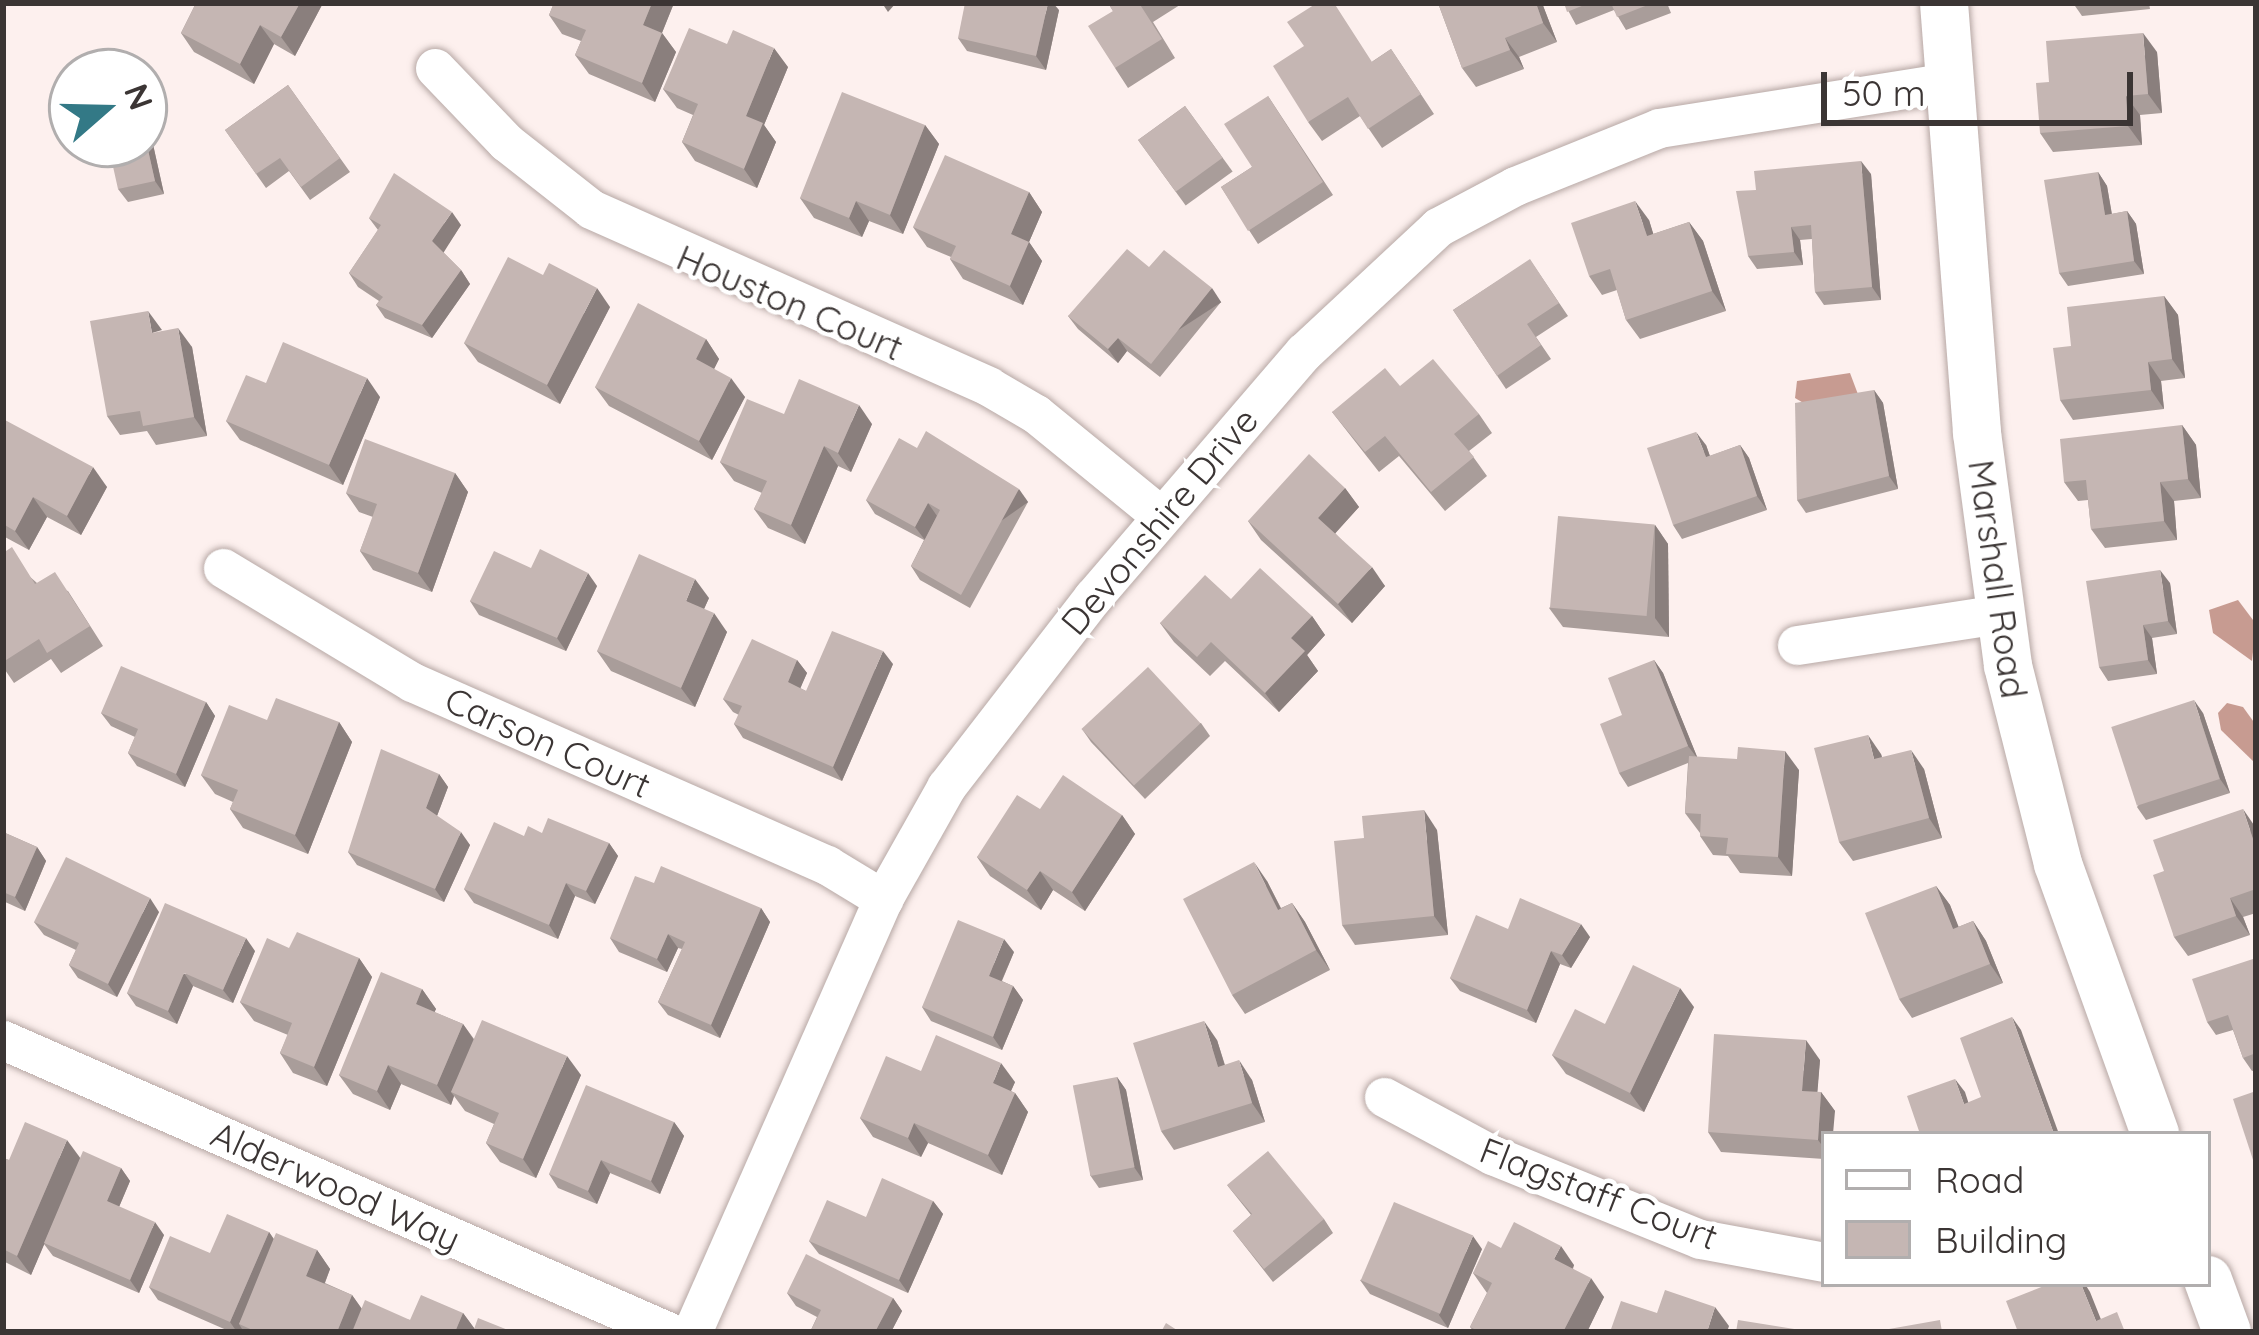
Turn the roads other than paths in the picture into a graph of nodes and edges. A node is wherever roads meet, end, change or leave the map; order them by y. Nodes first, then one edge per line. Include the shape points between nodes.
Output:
1 (1944, 3) edge
2 (435, 68) dead end
3 (1949, 82) junction
4 (1161, 516) junction
5 (223, 568) dead end
6 (2000, 614) junction
7 (1797, 645) dead end
8 (883, 898) junction
9 (3, 1040) edge
10 (1384, 1097) dead end
11 (2154, 1131) edge
12 (1821, 1261) edge
13 (2211, 1287) edge
14 (669, 1332) edge
15 (692, 1332) edge
16 (2227, 1332) edge

1 - 3 street, Marshall Road
2 - 4 street, Houston Court via 506,142 591,209 988,386 1036,414
3 - 4 street, Devonshire Drive via 1660,128 1438,226 1304,352
3 - 6 street, Marshall Road
4 - 8 street, Devonshire Drive via 980,740
5 - 8 street, Carson Court via 412,682 827,865
6 - 7 street
6 - 11 street, Marshall Road via 2052,842
8 - 15 street, Devonshire Drive
9 - 14 street, Alderwood Way
10 - 12 street, Flagstaff Court via 1492,1155 1700,1239
13 - 16 street

